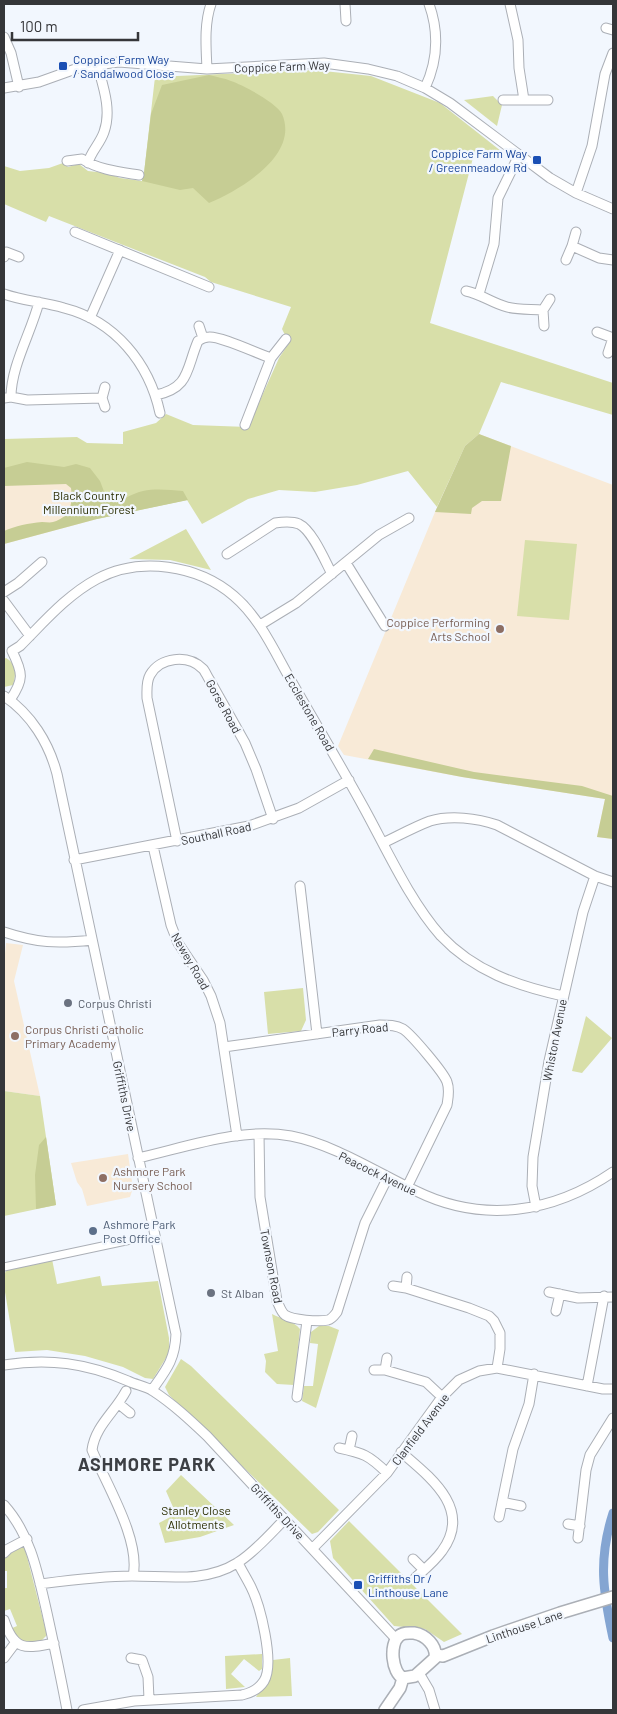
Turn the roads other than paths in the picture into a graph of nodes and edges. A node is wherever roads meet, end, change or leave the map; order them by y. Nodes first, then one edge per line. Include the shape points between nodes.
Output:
1 (211, 4) edge
2 (345, 4) edge
3 (429, 4) edge
4 (510, 4) edge
5 (346, 20) dead end
6 (4, 37) edge
7 (613, 53) edge
8 (98, 64) junction
9 (207, 69) junction
10 (19, 86) junction
11 (4, 88) edge
12 (425, 88) junction
13 (609, 88) edge
14 (503, 100) dead end
15 (524, 100) junction
16 (548, 100) dead end
17 (519, 155) junction
18 (67, 161) dead end
19 (88, 163) junction
20 (139, 175) dead end
21 (576, 193) junction
22 (613, 209) edge
23 (75, 232) dead end
24 (576, 232) dead end
25 (572, 246) junction
26 (120, 250) junction
27 (4, 257) edge
28 (19, 258) dead end
29 (566, 260) dead end
30 (613, 260) edge
31 (209, 287) dead end
32 (466, 291) dead end
33 (4, 294) edge
34 (479, 294) junction
35 (550, 299) dead end
36 (40, 302) junction
37 (542, 310) junction
38 (90, 318) junction
39 (199, 326) dead end
40 (544, 326) dead end
41 (596, 332) dead end
42 (203, 338) junction
43 (613, 338) edge
44 (286, 339) dead end
45 (608, 353) dead end
46 (272, 358) junction
47 (104, 387) dead end
48 (156, 395) junction
49 (7, 398) edge
50 (160, 413) dead end
51 (245, 425) dead end
52 (409, 518) dead end
53 (227, 554) dead end
54 (42, 562) dead end
55 (346, 562) junction
56 (332, 574) junction
57 (4, 592) edge
58 (4, 601) edge
59 (260, 625) junction
60 (385, 626) dead end
61 (30, 636) junction
62 (8, 654) edge
63 (7, 698) edge
64 (349, 780) junction
65 (273, 819) junction
66 (177, 841) junction
67 (383, 843) junction
68 (153, 846) junction
69 (74, 860) junction
70 (595, 876) junction
71 (613, 882) edge
72 (300, 886) dead end
73 (4, 932) edge
74 (92, 940) junction
75 (563, 996) junction
76 (317, 1034) junction
77 (224, 1047) junction
78 (260, 1134) junction
79 (236, 1136) junction
80 (138, 1158) junction
81 (613, 1172) edge
82 (388, 1177) junction
83 (407, 1187) junction
84 (536, 1207) junction
85 (140, 1238) dead end
86 (4, 1267) edge
87 (407, 1277) dead end
88 (392, 1286) dead end
89 (406, 1288) junction
90 (549, 1292) dead end
91 (560, 1294) junction
92 (609, 1296) edge
93 (556, 1311) dead end
94 (307, 1320) junction
95 (387, 1358) dead end
96 (4, 1365) edge
97 (497, 1368) junction
98 (374, 1370) dead end
99 (385, 1370) junction
100 (534, 1374) junction
101 (587, 1386) junction
102 (613, 1389) edge
103 (152, 1390) junction
104 (126, 1391) dead end
105 (297, 1397) dead end
106 (442, 1397) junction
107 (119, 1404) junction
108 (130, 1413) dead end
109 (613, 1418) edge
110 (352, 1436) dead end
111 (339, 1448) dead end
112 (349, 1450) junction
113 (401, 1452) junction
114 (387, 1472) junction
115 (502, 1502) junction
116 (4, 1505) edge
117 (521, 1506) dead end
118 (499, 1517) dead end
119 (286, 1519) junction
120 (568, 1524) dead end
121 (580, 1526) junction
122 (578, 1538) dead end
123 (27, 1540) junction
124 (313, 1548) junction
125 (4, 1553) edge
126 (413, 1559) dead end
127 (238, 1563) junction
128 (424, 1570) junction
129 (133, 1576) junction
130 (415, 1578) dead end
131 (40, 1584) junction
132 (613, 1597) edge
133 (4, 1620) edge
134 (396, 1639) junction
135 (16, 1642) junction
136 (54, 1643) junction
137 (436, 1655) junction
138 (4, 1658) edge
139 (131, 1658) dead end
140 (418, 1673) junction
141 (403, 1678) junction
142 (149, 1700) junction
143 (67, 1710) edge
144 (83, 1710) edge
145 (385, 1710) edge
146 (434, 1710) edge

1 - 9 street via 206,42
2 - 5 street
3 - 12 street via 435,26 436,51
4 - 15 street via 518,40
6 - 10 street
7 - 13 street via 605,74
8 - 9 street, Coppice Farm Way via 133,62
8 - 10 street, Coppice Farm Way
8 - 19 street via 106,98 107,123
9 - 12 street, Coppice Farm Way via 324,63 397,76
10 - 11 street, Coppice Farm Way
12 - 17 street, Coppice Farm Way
13 - 21 street
14 - 15 street
15 - 16 street
17 - 21 street, Coppice Farm Way
17 - 34 street via 498,198 494,244
18 - 19 street via 82,159
19 - 20 street
21 - 22 street, Coppice Farm Way
23 - 26 street
24 - 25 street
25 - 29 street
25 - 30 street via 598,258
26 - 31 street
26 - 38 street
27 - 28 street via 6,252
32 - 34 street
33 - 36 street
34 - 37 street via 508,308
35 - 37 street
36 - 38 street
36 - 49 street
37 - 40 street
38 - 48 street via 133,352
39 - 42 street
41 - 43 street
42 - 46 street via 220,338
42 - 48 street via 198,341 182,382 167,393
43 - 45 street
44 - 46 street
46 - 51 street
47 - 49 street via 103,402
48 - 50 street
52 - 55 street via 379,535
53 - 56 street via 275,523 299,524 306,529
54 - 57 street
55 - 56 street
55 - 60 street
56 - 59 street via 296,603
58 - 61 street
59 - 61 street, Ecclestone Road via 235,597 214,581 190,572 157,566 124,570 95,580 65,602
59 - 64 street, Ecclestone Road
61 - 62 street, Ecclestone Road
62 - 63 street, Ecclestone Road via 19,665 22,677 16,691
63 - 69 street, Griffiths Drive via 35,726 51,755
64 - 65 street, Southall Road
64 - 67 street, Ecclestone Road
65 - 66 street, Southall Road
65 - 66 street, Gorse Road via 245,743 209,678 195,664 176,659 156,667 149,676 147,698
66 - 68 street, Southall Road
67 - 70 street via 418,826 442,819 486,821
67 - 75 street, Ecclestone Road via 425,916 458,952 472,963 510,982
68 - 69 street, Southall Road
68 - 77 street, Newey Road via 171,925 178,943 211,996
69 - 74 street, Griffiths Drive
70 - 71 street
70 - 75 street, Whiston Avenue
72 - 76 street
73 - 74 street via 44,942
74 - 80 street, Griffiths Drive
75 - 84 street, Whiston Avenue via 533,1157 532,1186
76 - 77 street, Parry Road
76 - 83 street, Parry Road via 389,1025 402,1028 415,1039 447,1082 447,1106
77 - 79 street, Newey Road
78 - 79 street, Peacock Avenue
78 - 82 street, Peacock Avenue via 306,1140
78 - 94 street, Townson Road via 260,1196 278,1301 286,1316
79 - 80 street, Peacock Avenue
80 - 103 street, Griffiths Drive via 176,1334 174,1354
81 - 84 street, Peacock Avenue via 583,1191
82 - 83 street, Peacock Avenue
82 - 94 street, Townson Road via 365,1223 337,1312 331,1319
83 - 84 street, Peacock Avenue via 434,1199 470,1208 499,1211
85 - 86 street
87 - 89 street
88 - 89 street
89 - 97 street via 489,1316 500,1333
90 - 91 street
91 - 92 street via 578,1298
91 - 93 street
92 - 101 street
94 - 105 street
95 - 99 street
96 - 103 street, Griffiths Drive via 62,1362 92,1368
97 - 100 street, Clanfield Avenue
97 - 106 street, Clanfield Avenue via 479,1371 460,1380
98 - 99 street
99 - 106 street via 426,1382
100 - 101 street, Clanfield Avenue
100 - 115 street
101 - 102 street, Clanfield Avenue
103 - 119 street, Griffiths Drive via 207,1436
104 - 107 street
106 - 113 street, Clanfield Avenue
107 - 108 street
107 - 129 street via 99,1429 92,1450 134,1552
109 - 121 street via 590,1455
110 - 112 street
111 - 112 street
112 - 114 street via 362,1453
113 - 114 street, Clanfield Avenue
113 - 128 street via 444,1492 452,1513 452,1527 443,1550
114 - 124 street, Clanfield Avenue
115 - 117 street
115 - 118 street
116 - 123 street
119 - 124 street, Griffiths Drive
119 - 127 street
120 - 121 street
121 - 122 street
123 - 125 street
123 - 131 street
124 - 134 street, Griffiths Drive
126 - 128 street
127 - 129 street via 193,1578
127 - 142 street via 252,1587 260,1612 269,1660 265,1680 251,1693 242,1695
128 - 130 street
129 - 131 street
131 - 136 street
132 - 137 street, Linthouse Lane via 493,1636 443,1656
133 - 135 street via 12,1640
134 - 137 street via 402,1634 421,1634 432,1645
134 - 141 street via 392,1652 397,1673
135 - 136 street via 32,1647
135 - 138 street
136 - 143 street
137 - 140 street
139 - 142 street via 142,1660 148,1677
140 - 141 street
140 - 146 street via 429,1690
141 - 145 street
142 - 144 street

